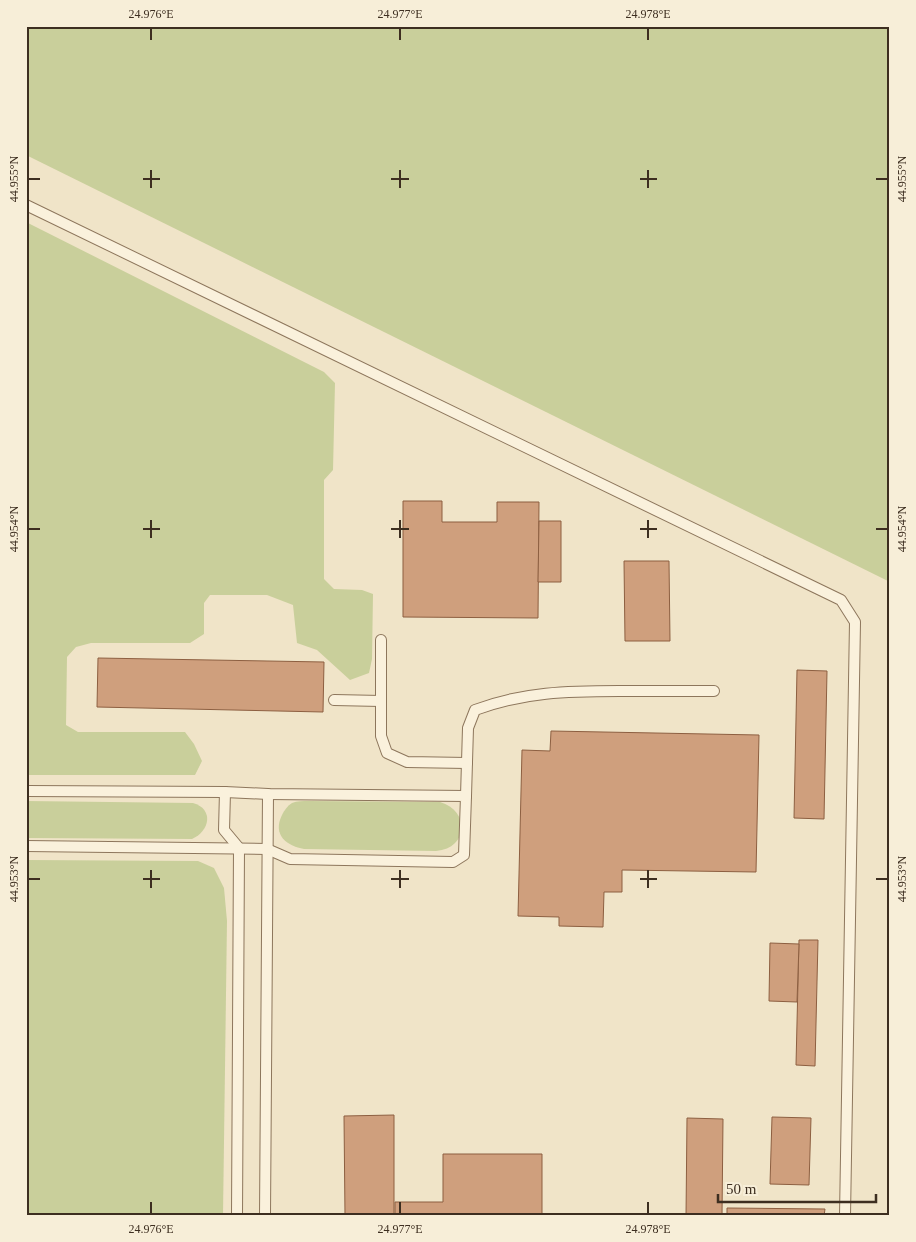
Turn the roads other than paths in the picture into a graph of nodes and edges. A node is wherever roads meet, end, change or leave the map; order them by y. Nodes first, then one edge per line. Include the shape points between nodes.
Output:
1 (26, 205) edge
2 (382, 640) dead end
3 (714, 691) dead end
4 (334, 700) dead end
5 (381, 701) junction
6 (467, 763) junction
7 (26, 791) edge
8 (225, 792) junction
9 (268, 794) junction
10 (466, 796) junction
11 (26, 846) edge
12 (239, 848) junction
13 (267, 849) junction
14 (237, 1216) edge
15 (265, 1216) edge
16 (845, 1216) edge

1 - 16 lane via 841,600 855,622
2 - 5 lane
3 - 6 lane via 573,691 532,694 497,702 475,710 468,728
4 - 5 lane
5 - 6 lane via 381,736 387,753 407,762
6 - 10 lane
7 - 8 lane
8 - 9 lane
8 - 12 lane via 224,830
9 - 10 lane
9 - 13 lane
10 - 13 lane via 464,855 452,862 290,859
11 - 12 lane
12 - 13 lane
12 - 14 lane
13 - 15 lane

